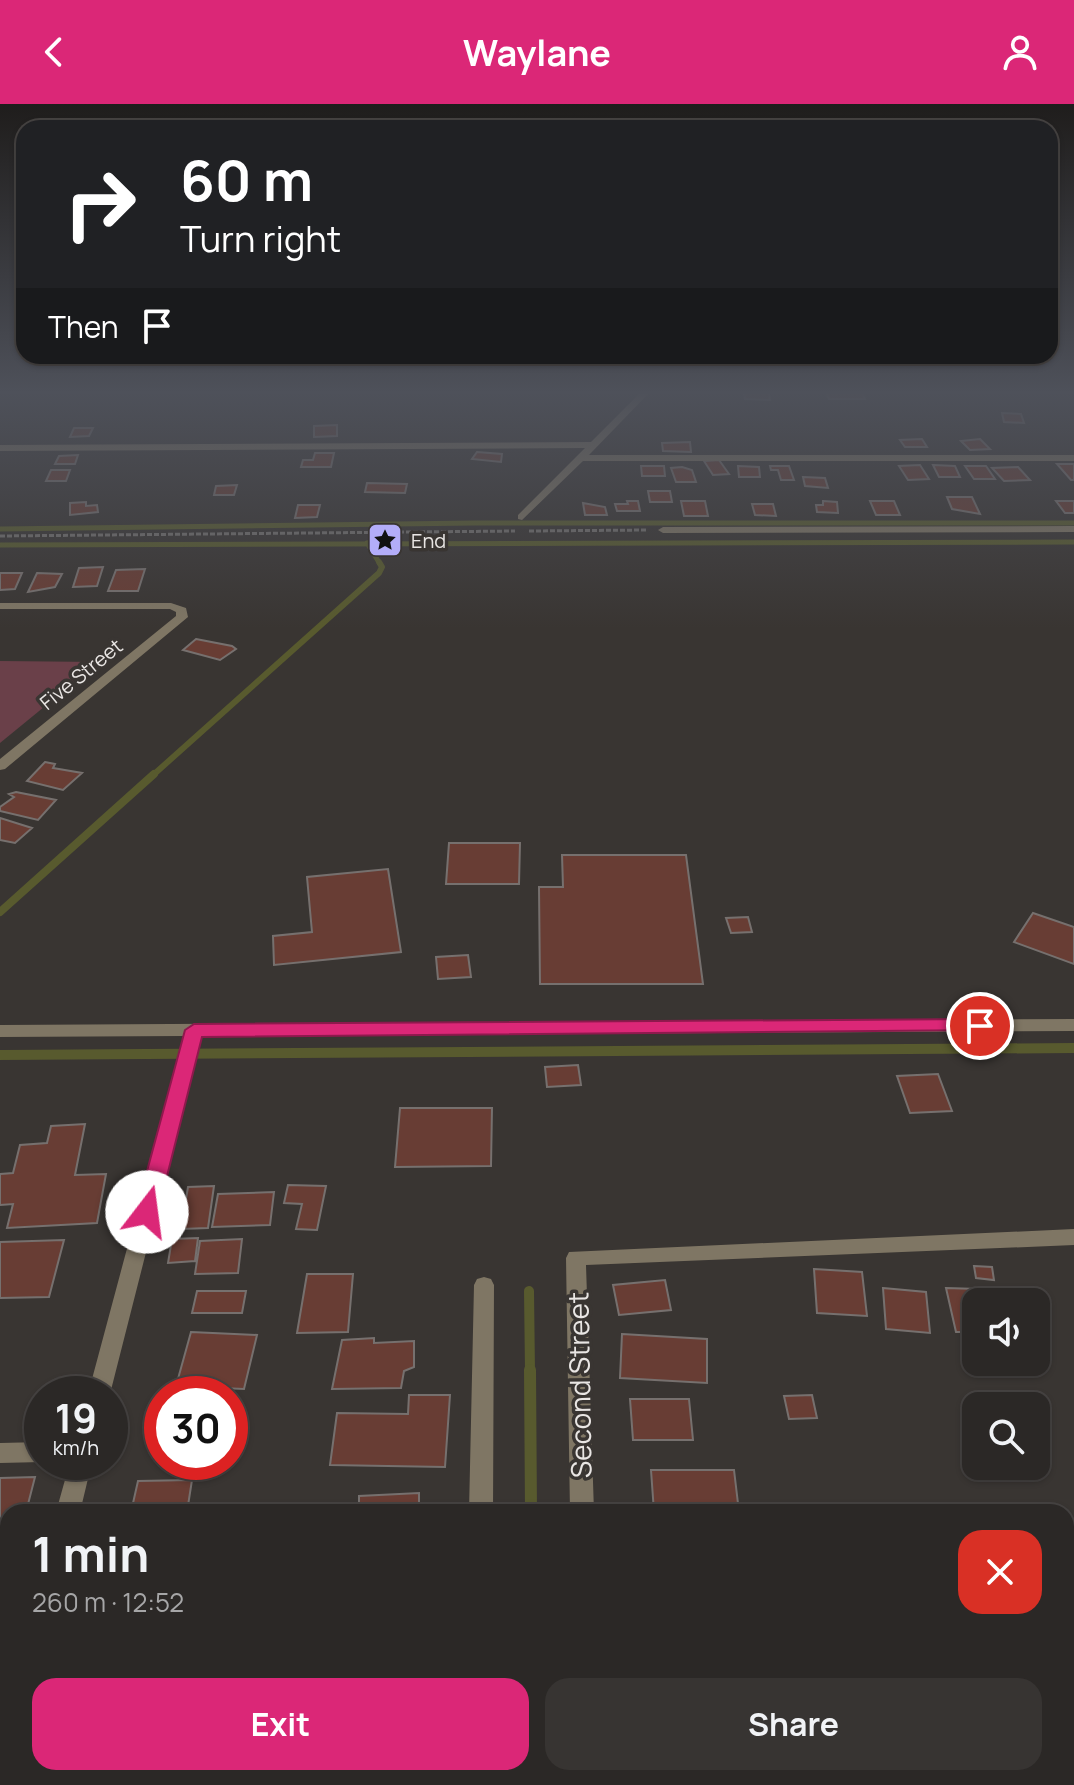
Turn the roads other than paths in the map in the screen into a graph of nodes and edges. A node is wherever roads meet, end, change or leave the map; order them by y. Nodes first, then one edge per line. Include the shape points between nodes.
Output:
1 (569, 471) edge
2 (522, 517) dead end
3 (1074, 529) edge
4 (663, 530) road end
5 (0, 606) edge
6 (0, 766) edge
7 (1074, 1025) edge
8 (194, 1030) junction
9 (0, 1031) edge
10 (1074, 1237) edge
11 (484, 1285) dead end
12 (104, 1376) edge
13 (24, 1452) edge
14 (0, 1453) edge
15 (76, 1480) edge
16 (70, 1504) edge
17 (481, 1504) edge
18 (582, 1504) edge

1 - 2 street
3 - 4 street
5 - 6 street, Five Street via 182,610 182,617
7 - 8 street
8 - 9 street
8 - 12 street
10 - 18 street, Second Street via 576,1258
11 - 17 street
13 - 14 street
15 - 16 street

